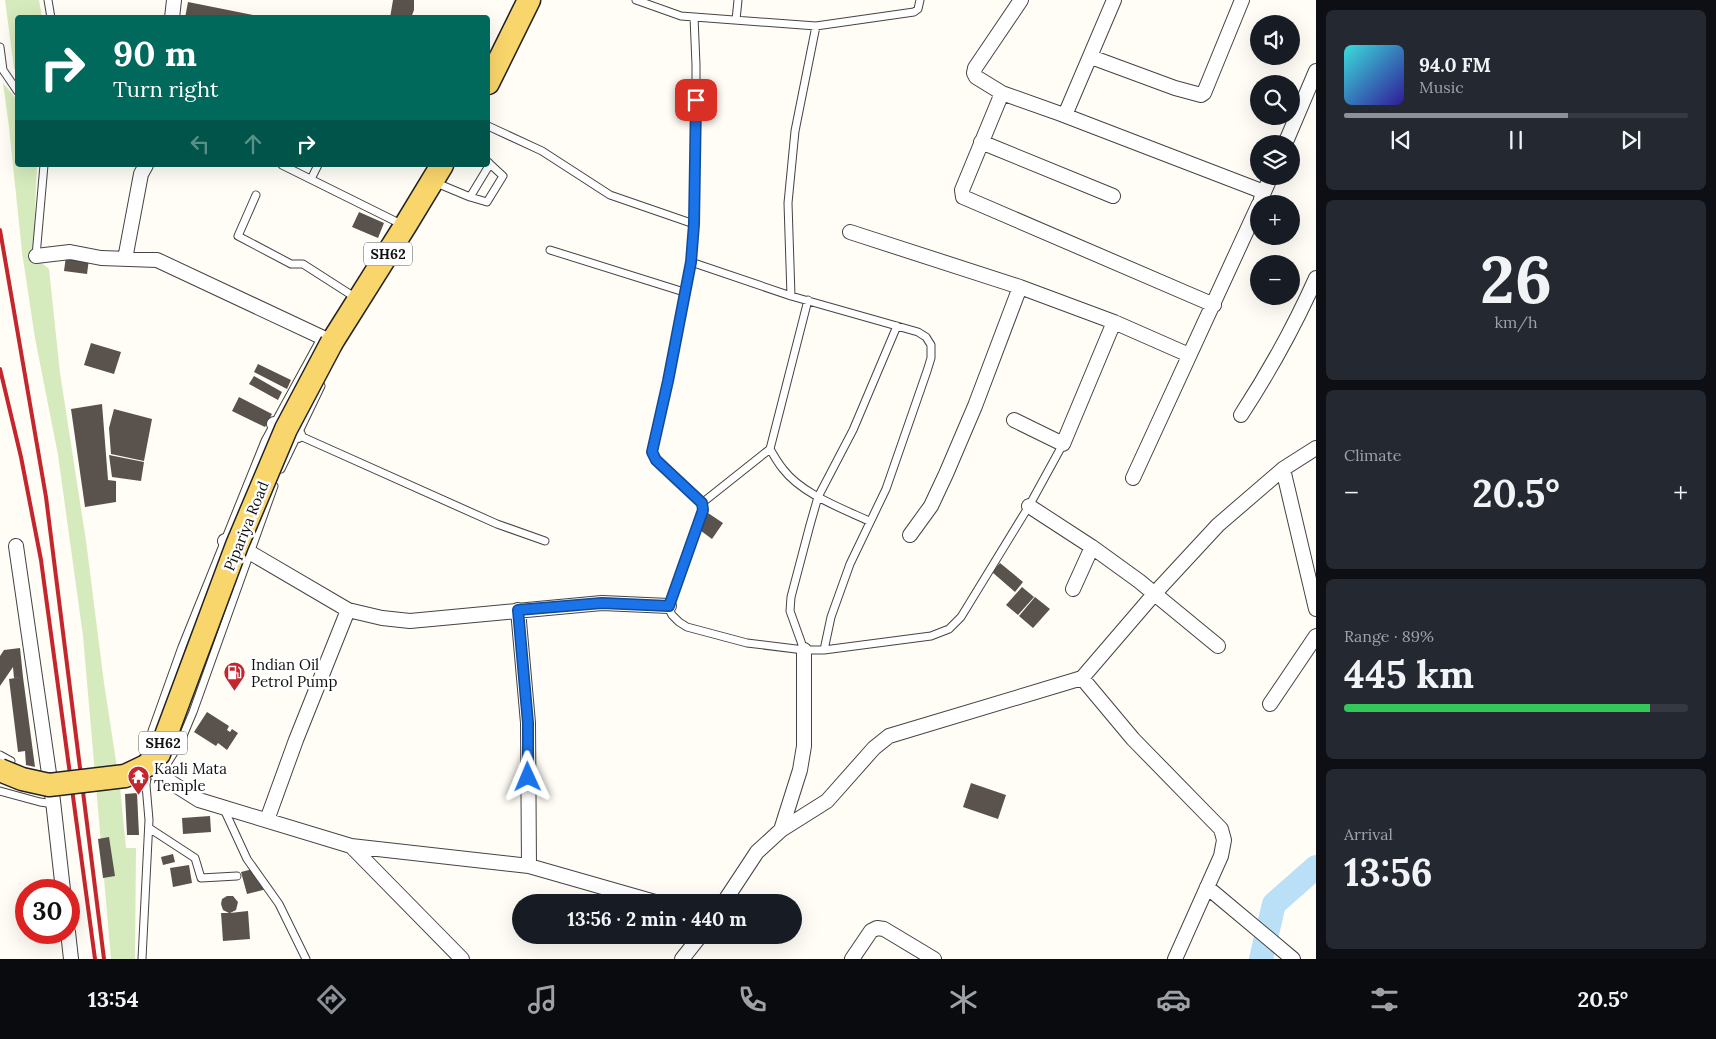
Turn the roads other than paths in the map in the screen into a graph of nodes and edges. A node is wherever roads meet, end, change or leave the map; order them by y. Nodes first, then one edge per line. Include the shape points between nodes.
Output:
1 (48, 0) edge
2 (174, 0) edge
3 (529, 0) edge
4 (636, 0) edge
5 (738, 0) edge
6 (920, 0) edge
7 (1021, 0) edge
8 (1114, 0) edge
9 (1242, 0) edge
10 (50, 15) edge
11 (172, 15) edge
12 (694, 17) junction
13 (736, 20) junction
14 (816, 26) junction
15 (0, 47) edge
16 (1091, 57) junction
17 (1316, 71) edge
18 (490, 79) edge
19 (15, 88) edge
20 (1002, 94) junction
21 (1065, 115) junction
22 (490, 127) edge
23 (1289, 135) edge
24 (981, 142) junction
25 (490, 164) edge
26 (44, 167) edge
27 (145, 167) edge
28 (286, 167) edge
29 (317, 167) edge
30 (487, 167) edge
31 (437, 173) edge
32 (312, 179) junction
33 (256, 195) dead end
34 (1250, 195) edge
35 (1113, 196) dead end
36 (470, 197) junction
37 (694, 224) junction
38 (1250, 225) edge
39 (406, 226) junction
40 (850, 232) dead end
41 (550, 250) dead end
42 (36, 256) joint
43 (125, 259) junction
44 (691, 262) junction
45 (1316, 278) edge
46 (1020, 287) junction
47 (684, 292) junction
48 (791, 296) junction
49 (358, 300) junction
50 (808, 300) junction
51 (1214, 305) junction
52 (1114, 322) junction
53 (897, 326) junction
54 (334, 349) junction
55 (1189, 355) junction
56 (323, 383) dead end
57 (1241, 415) dead end
58 (1014, 420) dead end
59 (274, 424) junction
60 (298, 434) junction
61 (1063, 444) junction
62 (1316, 448) edge
63 (770, 449) junction
64 (1283, 469) junction
65 (1133, 478) dead end
66 (818, 497) junction
67 (702, 503) junction
68 (1028, 506) junction
69 (869, 521) junction
70 (910, 535) dead end
71 (545, 540) dead end
72 (225, 541) junction
73 (16, 546) dead end
74 (1092, 547) junction
75 (249, 552) junction
76 (1073, 589) dead end
77 (1155, 593) junction
78 (669, 606) junction
79 (1316, 609) edge
80 (348, 610) junction
81 (518, 610) junction
82 (1316, 636) edge
83 (1218, 646) dead end
84 (804, 650) junction
85 (824, 650) junction
86 (1082, 678) junction
87 (1270, 704) dead end
88 (0, 755) edge
89 (6, 766) edge
90 (154, 771) junction
91 (0, 791) edge
92 (54, 804) junction
93 (222, 807) junction
94 (267, 820) junction
95 (149, 828) junction
96 (781, 830) junction
97 (351, 846) junction
98 (529, 866) junction
99 (237, 876) dead end
100 (62, 879) edge
101 (1207, 887) junction
102 (627, 894) edge
103 (729, 894) edge
104 (69, 944) edge
105 (694, 944) edge
106 (684, 958) edge
107 (71, 959) edge
108 (142, 959) edge
109 (306, 959) edge
110 (462, 959) edge
111 (852, 959) edge
112 (934, 959) edge
113 (1175, 959) edge
114 (1293, 959) edge

1 - 10 lane
2 - 11 street
3 - 18 main road
4 - 12 lane via 681,16
5 - 13 lane
6 - 14 lane via 914,12
7 - 20 street via 974,72 976,77
8 - 16 street
9 - 16 street via 1201,95
12 - 13 lane
12 - 37 lane
13 - 14 lane
14 - 48 lane via 796,131 788,203
15 - 19 lane via 3,70
16 - 21 street
17 - 23 street
20 - 21 street
20 - 24 street
21 - 34 street
22 - 37 lane via 542,151 610,194
24 - 35 street
24 - 51 street via 962,190 964,198
25 - 36 lane via 503,176 487,202
26 - 42 lane
27 - 43 street via 140,174
28 - 32 lane
29 - 32 lane
30 - 36 lane
31 - 36 lane
31 - 39 main road, Pipariya Road / SH62
32 - 39 lane
33 - 49 lane via 238,236 291,264 303,264
37 - 44 lane
38 - 51 street
39 - 49 main road, Pipariya Road / SH62
40 - 46 street
41 - 47 lane
42 - 43 street via 70,252
43 - 54 street via 157,260
44 - 47 lane
44 - 48 lane
45 - 57 street via 1260,386
46 - 52 street
46 - 70 street via 946,474 931,506
47 - 67 lane via 652,452 656,460
48 - 50 lane
49 - 54 main road, Pipariya Road / SH62
50 - 53 lane
50 - 63 lane
51 - 55 street
52 - 55 street
52 - 61 street
53 - 66 lane via 852,430
53 - 69 lane via 926,337 931,345 931,358 886,489
54 - 59 lane via 318,344
54 - 89 main road, Pipariya Road / SH62, bridge via 286,429 237,545 159,754 146,766 125,776 49,785 22,779
55 - 65 street
56 - 60 lane
58 - 61 street
59 - 60 street
59 - 72 lane
60 - 71 lane via 497,524
60 - 75 lane
61 - 68 lane
62 - 64 street
63 - 66 lane via 783,470
63 - 67 lane
64 - 77 street via 1218,525
64 - 79 street
66 - 69 lane
66 - 84 lane via 791,597 790,611
67 - 78 lane via 703,510
68 - 74 street
68 - 85 lane via 961,618 949,629 931,636
69 - 85 lane via 831,617
72 - 75 street
72 - 90 lane via 152,731
73 - 92 street
74 - 76 street
74 - 77 street
75 - 80 street
75 - 90 lane via 180,743
77 - 83 street
77 - 86 street
78 - 81 street via 602,603
78 - 84 lane via 672,615 688,627 747,643
80 - 81 street via 410,621
80 - 94 street
81 - 98 street via 528,723
82 - 87 street
84 - 85 lane
84 - 96 street via 804,746
86 - 96 street via 889,736 826,801
86 - 101 street via 1133,739 1221,828 1224,840
88 - 89 lane
90 - 93 street via 199,800
90 - 95 lane via 146,786
91 - 92 lane
92 - 100 street
93 - 94 street
93 - 109 lane via 247,859 279,904
94 - 97 street
95 - 99 lane via 195,858 200,878
95 - 108 lane
96 - 103 street via 758,852
97 - 98 street
97 - 110 street
98 - 102 street
101 - 113 street
101 - 114 street
104 - 107 street
105 - 106 street
111 - 112 street via 871,931 877,928

